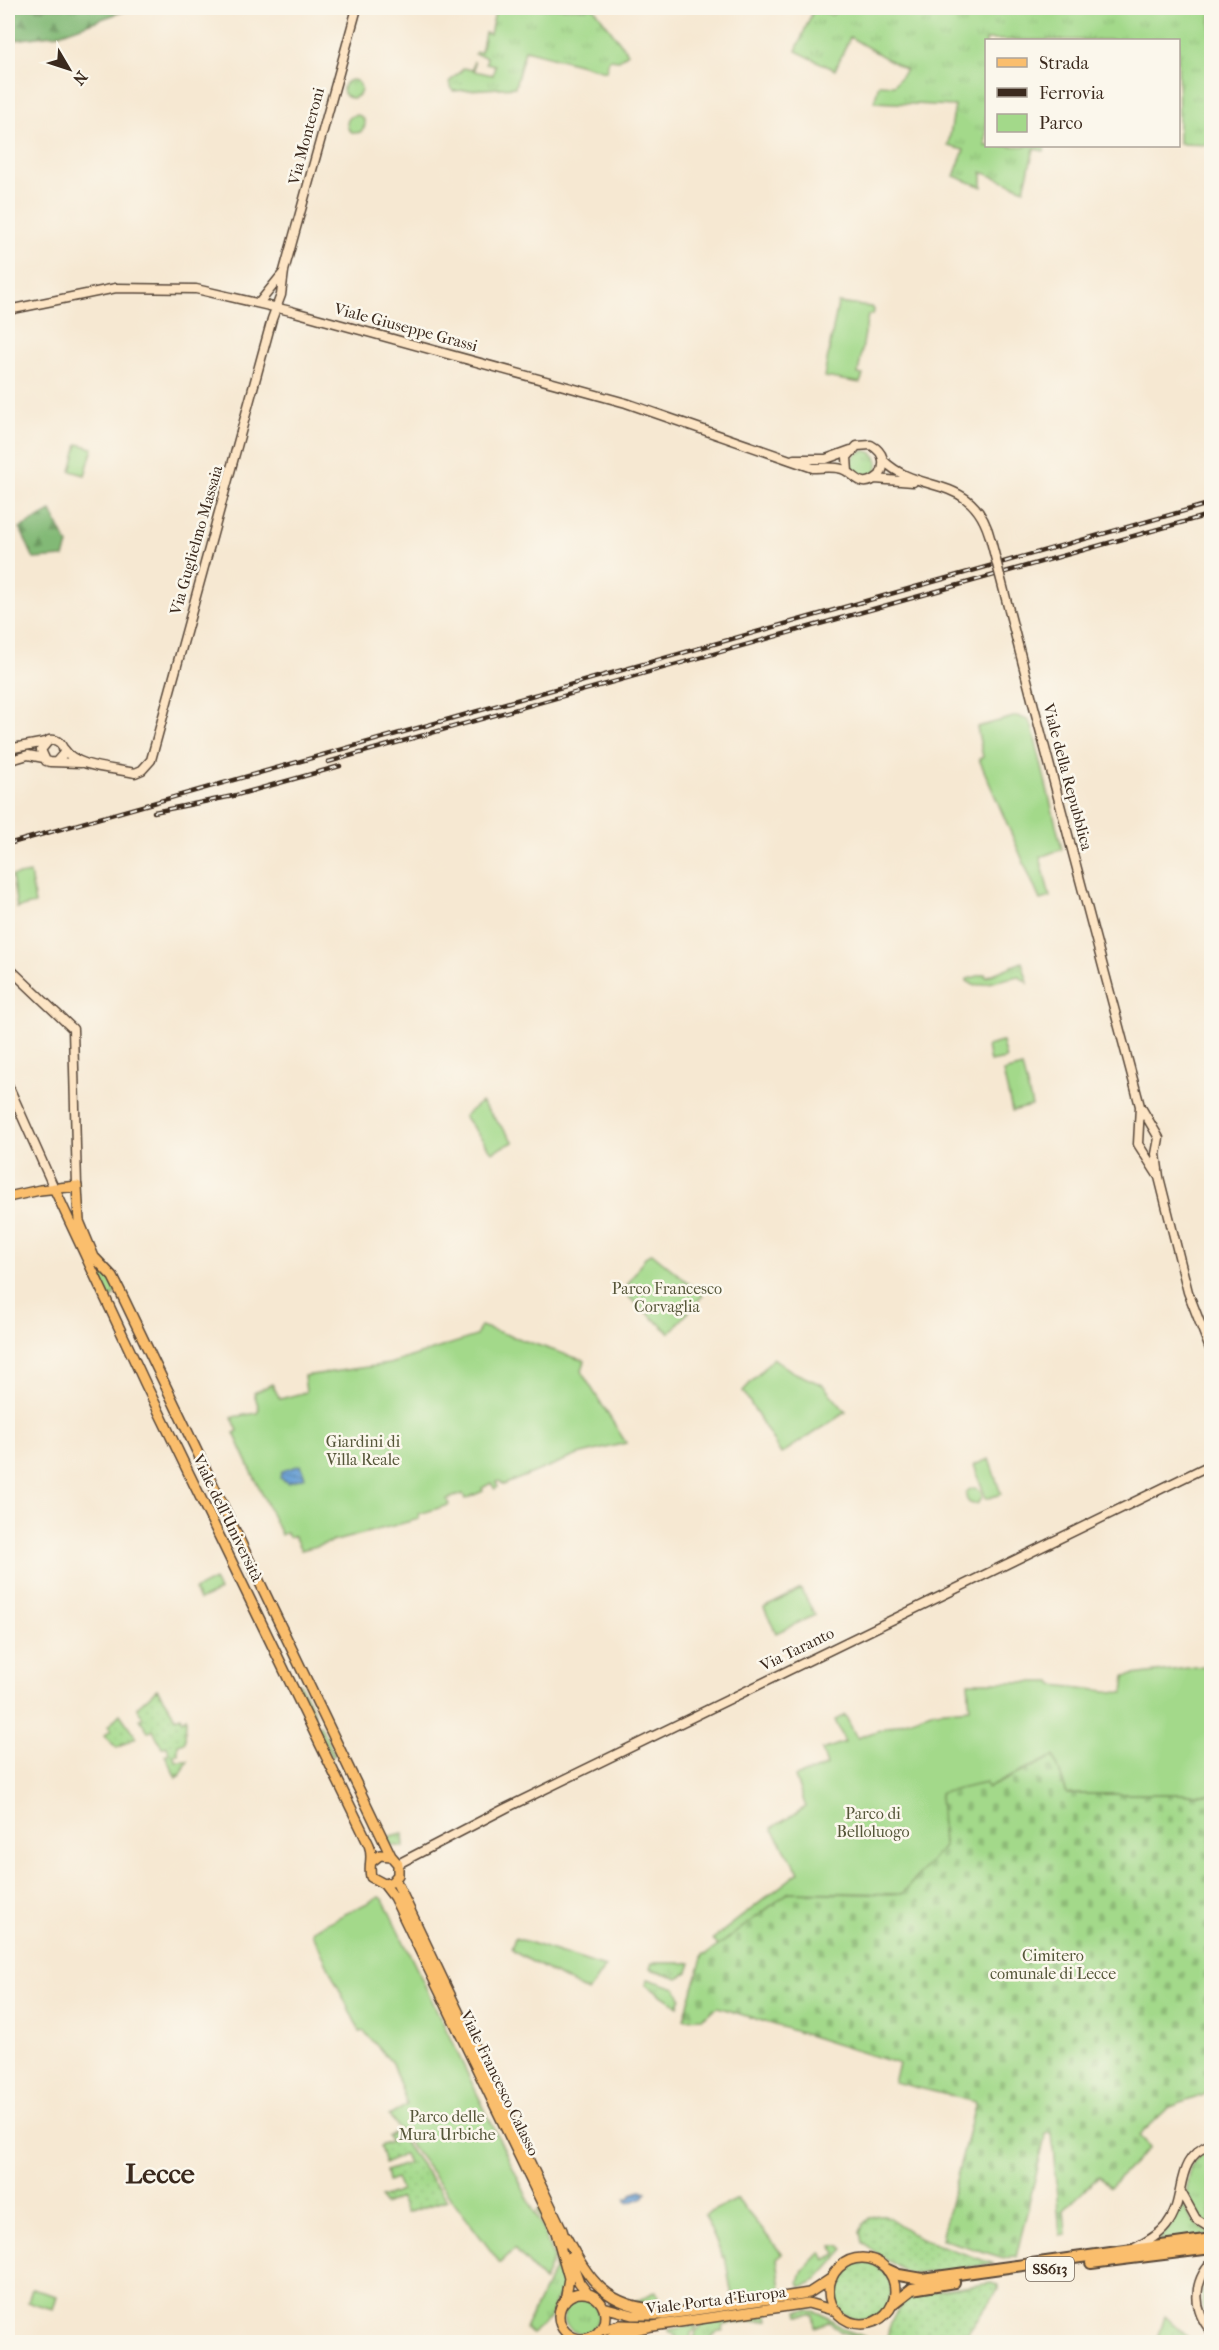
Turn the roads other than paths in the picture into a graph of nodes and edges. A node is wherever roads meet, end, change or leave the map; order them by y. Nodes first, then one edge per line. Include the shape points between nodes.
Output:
1 (357, 8) edge
2 (284, 272) junction
3 (258, 303) junction
4 (278, 308) junction
5 (8, 310) edge
6 (852, 450) junction
7 (789, 458) junction
8 (884, 461) junction
9 (848, 472) junction
10 (874, 479) junction
11 (931, 482) junction
12 (46, 742) junction
13 (8, 749) edge
14 (64, 749) junction
15 (44, 758) junction
16 (9, 761) edge
17 (57, 761) junction
18 (84, 762) junction
19 (8, 967) edge
20 (8, 1085) edge
21 (1140, 1106) junction
22 (1152, 1129) junction
23 (1140, 1133) junction
24 (1156, 1148) junction
25 (1144, 1150) junction
26 (1159, 1177) junction
27 (77, 1186) junction
28 (54, 1188) junction
29 (8, 1197) edge
30 (1212, 1354) edge
31 (1212, 1464) edge
32 (391, 1856) junction
33 (371, 1862) junction
34 (398, 1864) junction
35 (395, 1879) junction
36 (384, 1884) junction
37 (1212, 2143) edge
38 (1180, 2188) junction
39 (1212, 2229) edge
40 (562, 2230) junction
41 (1212, 2239) edge
42 (1212, 2248) edge
43 (1132, 2250) junction
44 (1212, 2262) edge
45 (888, 2270) junction
46 (832, 2278) junction
47 (602, 2289) junction
48 (592, 2296) junction
49 (565, 2301) junction
50 (894, 2302) junction
51 (603, 2307) junction
52 (684, 2311) junction
53 (836, 2311) junction
54 (1212, 2332) edge
55 (597, 2338) edge
56 (573, 2340) edge

1 - 2 main road, Via Monteroni
2 - 3 main road, Via Monteroni
2 - 4 main road, Via Monteroni
3 - 4 main road, Viale Giuseppe Grassi
3 - 5 main road, Viale Giuseppe Grassi via 196,289 116,288
4 - 7 main road, Viale Giuseppe Grassi via 626,403
4 - 18 main road, Via Guglielmo Massaia via 151,760 135,772
6 - 7 main road, Viale Giuseppe Grassi via 826,459
6 - 8 main road, Viale Giuseppe Grassi via 863,444 872,446
6 - 9 main road via 847,457
7 - 9 main road, Viale Giuseppe Grassi via 813,468 833,467
8 - 10 main road via 883,469
8 - 11 main road, Viale della Repubblica via 896,472
9 - 10 main road, Viale Giuseppe Grassi via 860,481
10 - 11 main road, Viale della Repubblica
11 - 21 main road, Viale della Repubblica, bridge via 956,493 976,510 991,541
12 - 13 main road
12 - 14 main road via 57,740
12 - 15 main road via 41,750
14 - 17 main road
14 - 18 main road
15 - 16 main road via 28,755
15 - 17 main road
17 - 18 main road
19 - 27 main road via 73,1029
20 - 28 main road
21 - 22 main road, Viale della Repubblica
21 - 23 main road, Viale della Repubblica
22 - 23 main road
22 - 24 main road, Viale della Repubblica via 1160,1138
23 - 25 main road, Viale della Repubblica via 1138,1144
24 - 25 main road
24 - 26 main road, Viale della Repubblica
25 - 26 main road, Viale della Repubblica
26 - 30 main road, Viale della Repubblica via 1188,1292
27 - 28 main road
27 - 32 main road, Viale dell'Università via 79,1221 94,1257 114,1277
28 - 29 main road
28 - 33 main road, Viale dell'Università via 369,1845
31 - 34 main road, Via Taranto
32 - 33 main road via 380,1855
32 - 34 main road
33 - 36 main road via 371,1876
34 - 35 main road
35 - 36 main road
35 - 40 main road, Viale Francesco Calasso
36 - 49 main road, Viale Francesco Calasso via 394,1897 556,2232 569,2278
37 - 38 main road via 1189,2159
38 - 39 main road via 1196,2219
38 - 43 main road via 1174,2212 1165,2227
40 - 47 main road via 587,2275
40 - 48 main road, Viale Francesco Calasso via 574,2270
41 - 43 highway, Viale Porta d'Europa
42 - 50 highway, Viale Porta d'Europa / SS613 via 923,2286
43 - 45 highway, Viale Porta d'Europa / SS613 via 922,2279
44 - 54 main road via 1203,2271 1196,2294 1202,2317
45 - 46 main road, Viale Porta d'Europa via 863,2258 843,2264
45 - 50 main road via 894,2281
46 - 52 main road, Viale Porta d'Europa via 809,2293
46 - 53 main road via 830,2297
47 - 48 main road
47 - 52 main road via 629,2306
48 - 49 main road via 578,2294
48 - 51 main road
49 - 56 main road via 559,2318
50 - 53 main road, Viale Porta d'Europa via 885,2316 868,2324 850,2322
51 - 52 main road, Viale Porta d'Europa via 633,2315
51 - 55 main road via 604,2322
53 - 55 main road, Viale Porta d'Europa via 808,2303 653,2326 620,2325
55 - 56 main road

